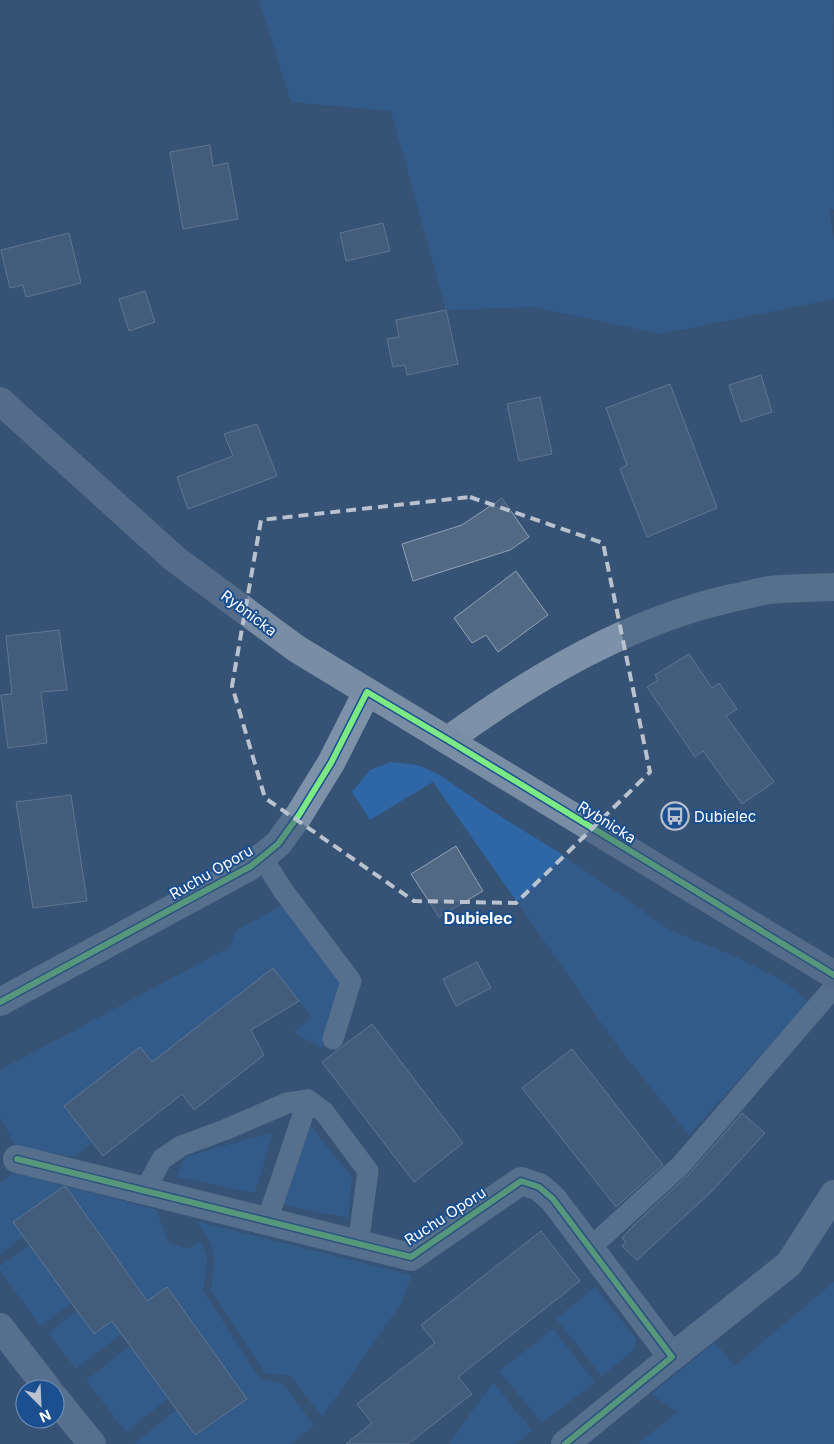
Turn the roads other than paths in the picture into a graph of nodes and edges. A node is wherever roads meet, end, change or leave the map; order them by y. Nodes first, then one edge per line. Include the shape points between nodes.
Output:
1 (0, 401) edge
2 (834, 587) edge
3 (367, 692) junction
4 (448, 740) junction
5 (262, 857) junction
6 (834, 975) edge
7 (834, 987) edge
8 (0, 1002) edge
9 (333, 1039) dead end
10 (308, 1100) junction
11 (17, 1159) dead end
12 (148, 1191) junction
13 (834, 1194) edge
14 (267, 1221) junction
15 (355, 1243) junction
16 (590, 1248) junction
17 (4, 1340) edge
18 (672, 1357) junction
19 (39, 1379) edge
20 (65, 1410) edge
21 (92, 1444) edge
22 (565, 1444) edge

1 - 3 street, Rybnicka via 175,559 297,649
2 - 4 street via 768,590 697,606 615,638 549,673
3 - 4 street, Rybnicka
3 - 5 street, Ruchu Oporu via 310,798 278,844
4 - 6 street, Rybnicka
5 - 8 street, Ruchu Oporu via 251,866
5 - 9 lane via 282,889 351,980
7 - 16 lane via 681,1165
10 - 12 lane via 287,1102 181,1146 162,1159
10 - 14 lane
10 - 15 lane via 324,1112 368,1171 360,1230
11 - 12 street, Ruchu Oporu
12 - 14 street, Ruchu Oporu
13 - 18 street via 789,1264
14 - 15 street, Ruchu Oporu
15 - 16 street, Ruchu Oporu via 411,1257 521,1181 539,1186 553,1199
16 - 18 street, Ruchu Oporu
17 - 19 street
18 - 22 street
20 - 21 street

